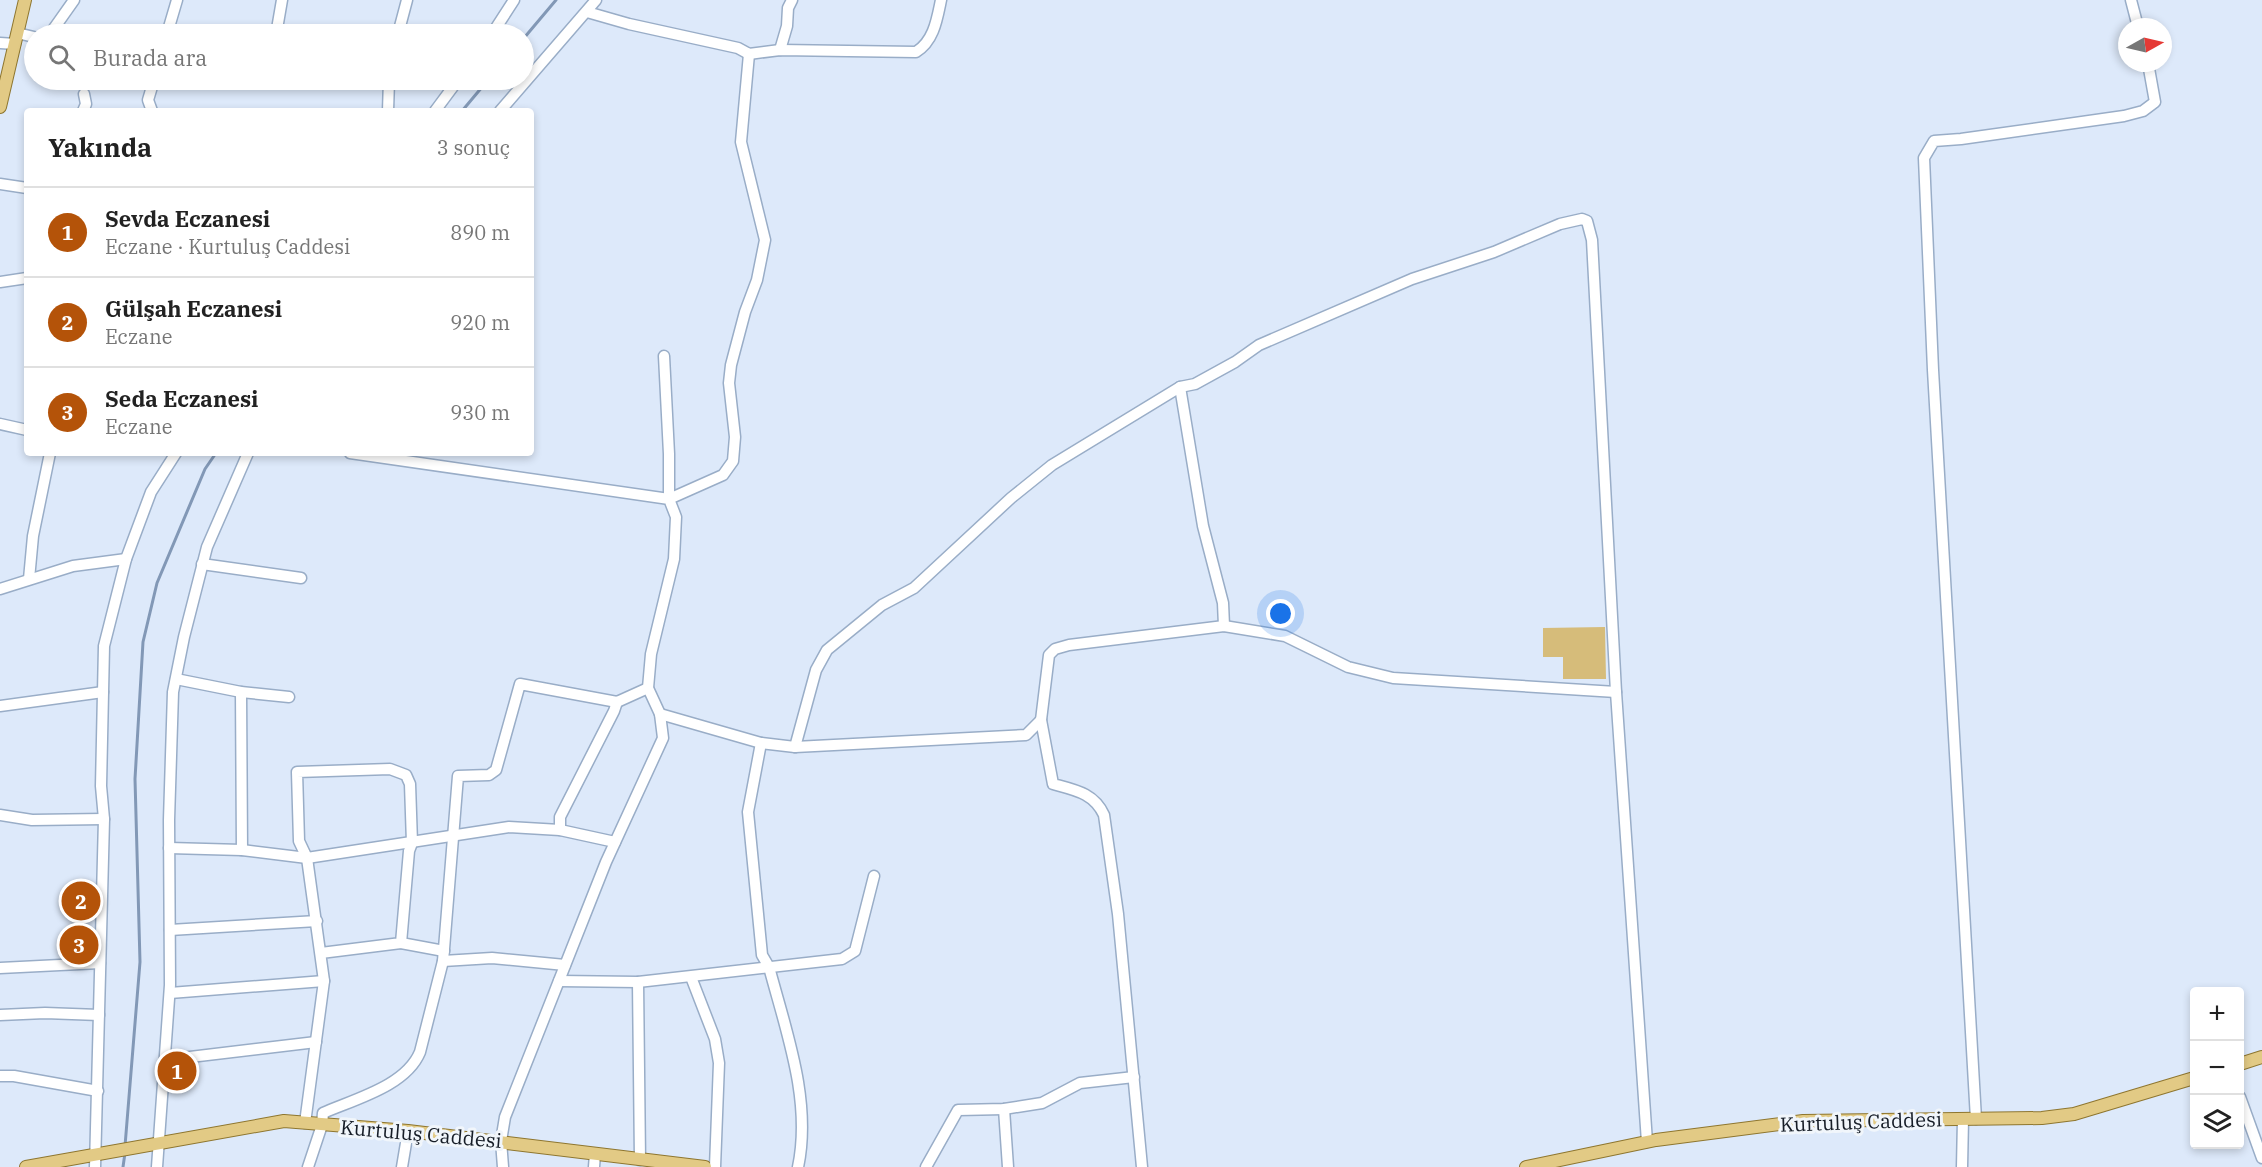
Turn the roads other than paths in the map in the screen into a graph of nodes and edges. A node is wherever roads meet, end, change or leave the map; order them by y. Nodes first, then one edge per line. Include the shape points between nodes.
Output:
1 (24, 0) edge
2 (74, 0) edge
3 (177, 0) edge
4 (282, 0) edge
5 (407, 0) edge
6 (514, 0) edge
7 (596, 0) edge
8 (792, 0) edge
9 (941, 0) edge
10 (2131, 0) edge
11 (587, 12) junction
12 (2136, 18) edge
13 (57, 24) edge
14 (170, 24) edge
15 (278, 24) edge
16 (401, 24) edge
17 (498, 24) edge
18 (24, 38) edge
19 (16, 39) junction
20 (0, 43) edge
21 (780, 50) junction
22 (749, 54) junction
23 (534, 72) edge
24 (2150, 72) edge
25 (151, 90) edge
26 (389, 90) edge
27 (451, 90) edge
28 (518, 90) edge
29 (84, 94) dead end
30 (0, 107) edge
31 (84, 108) edge
32 (151, 108) edge
33 (389, 108) edge
34 (437, 108) edge
35 (503, 108) edge
36 (0, 184) edge
37 (24, 188) edge
38 (24, 278) edge
39 (0, 282) edge
40 (664, 356) dead end
41 (1180, 387) junction
42 (0, 424) edge
43 (24, 429) edge
44 (49, 456) edge
45 (174, 456) edge
46 (247, 456) edge
47 (371, 456) edge
48 (669, 499) junction
49 (126, 559) junction
50 (202, 564) junction
51 (301, 578) dead end
52 (29, 579) junction
53 (0, 589) edge
54 (1224, 626) junction
55 (176, 680) junction
56 (648, 688) junction
57 (103, 692) junction
58 (241, 692) junction
59 (1616, 692) junction
60 (290, 697) dead end
61 (616, 702) junction
62 (0, 706) edge
63 (660, 714) junction
64 (1041, 720) junction
65 (760, 743) junction
66 (795, 747) junction
67 (0, 816) edge
68 (104, 819) junction
69 (560, 830) junction
70 (453, 836) junction
71 (615, 842) junction
72 (412, 843) junction
73 (169, 848) junction
74 (242, 850) junction
75 (307, 858) junction
76 (874, 876) dead end
77 (317, 921) junction
78 (170, 930) junction
79 (401, 943) junction
80 (321, 953) junction
81 (443, 956) junction
82 (100, 963) junction
83 (565, 965) junction
84 (769, 967) junction
85 (0, 968) edge
86 (691, 977) junction
87 (324, 981) junction
88 (559, 981) junction
89 (638, 982) junction
90 (170, 993) junction
91 (0, 1015) edge
92 (99, 1015) junction
93 (316, 1042) junction
94 (2262, 1057) edge
95 (165, 1060) junction
96 (2244, 1063) edge
97 (0, 1076) edge
98 (1134, 1077) junction
99 (2190, 1079) edge
100 (98, 1091) junction
101 (2244, 1108) edge
102 (1004, 1109) junction
103 (1969, 1119) junction
104 (305, 1123) junction
105 (322, 1125) junction
106 (408, 1131) junction
107 (501, 1141) junction
108 (1647, 1142) junction
109 (160, 1143) junction
110 (595, 1154) junction
111 (100, 1158) edge
112 (2262, 1158) edge
113 (640, 1160) junction
114 (57, 1164) edge
115 (1540, 1166) edge
116 (26, 1167) edge
117 (157, 1167) edge
118 (308, 1167) edge
119 (402, 1167) edge
120 (503, 1167) edge
121 (594, 1167) edge
122 (705, 1167) edge
123 (715, 1167) edge
124 (798, 1167) edge
125 (926, 1167) edge
126 (1008, 1167) edge
127 (1142, 1167) edge
128 (1526, 1167) edge
129 (1962, 1167) edge

1 - 19 main road
2 - 13 street
3 - 14 street
4 - 15 street
5 - 16 street
6 - 17 street
7 - 11 street
8 - 21 street
9 - 21 street via 936,24 924,47 916,52
10 - 12 street
11 - 22 street via 738,48
11 - 23 street
18 - 19 street
19 - 20 street
19 - 30 main road
21 - 22 street
22 - 48 street via 741,142 765,240 758,280 731,365 733,461 723,475
24 - 103 street via 2155,102 2142,111 1934,141 1924,158
25 - 32 street
26 - 33 street
27 - 34 street
28 - 35 street
29 - 31 street
36 - 37 street
38 - 39 street
40 - 48 street
41 - 54 street via 1203,526 1223,603
41 - 59 street via 1195,384 1259,345 1412,279 1494,252 1560,224 1587,220 1592,240
41 - 66 street via 1052,465 914,588 882,605 827,650 816,670
42 - 43 street
44 - 52 street via 33,536
45 - 49 street via 151,492
46 - 50 street
47 - 48 street
48 - 56 street via 676,517 674,559 651,654
49 - 52 street via 73,566
49 - 57 street via 104,646
50 - 51 street
50 - 55 street
52 - 53 street
54 - 59 street via 1285,636 1348,667 1393,678
54 - 64 street via 1055,649 1049,655
55 - 58 street
55 - 73 street
56 - 61 street
56 - 63 street
57 - 62 street
57 - 68 street via 100,786
58 - 60 street
58 - 74 street
59 - 108 street
61 - 69 street via 560,818
61 - 70 street via 520,684 496,770 489,775 458,776
63 - 65 street
63 - 71 street via 663,738
64 - 66 street via 1026,735
64 - 98 street via 1053,784 1091,797 1100,804 1104,815
65 - 66 street
65 - 84 street via 748,813 762,955
67 - 68 street
68 - 82 street
69 - 70 street via 509,827
69 - 71 street
70 - 72 street
70 - 81 street
71 - 83 street
72 - 75 street
72 - 75 street via 410,784 406,775 390,769 297,772 299,841
72 - 79 street
73 - 74 street
73 - 78 street
74 - 75 street
75 - 77 street
76 - 84 street via 855,951 842,959
77 - 78 street
77 - 80 street
78 - 90 street
79 - 80 street
79 - 81 street
80 - 87 street
81 - 83 street
81 - 105 street via 415,1064 399,1079 323,1113
82 - 85 street
82 - 92 street
83 - 88 street
84 - 86 street
84 - 124 street via 794,1060 801,1110
86 - 89 street
86 - 123 street via 715,1039 719,1063
87 - 90 street
87 - 93 street
88 - 89 street
88 - 107 street via 505,1117
89 - 113 street
90 - 95 street
91 - 92 street
92 - 100 street
93 - 95 street
93 - 104 street
94 - 96 main road
95 - 109 street
97 - 100 street
98 - 102 street via 1080,1083 1041,1103
98 - 127 street
99 - 103 main road, Kurtuluş Caddesi via 2074,1114
100 - 111 street
101 - 112 street
102 - 125 street via 958,1110
102 - 126 street
103 - 108 main road, Kurtuluş Caddesi via 1803,1121
103 - 129 street
104 - 105 main road, Kurtuluş Caddesi
104 - 109 main road, Kurtuluş Caddesi via 284,1121
105 - 106 main road, Kurtuluş Caddesi
105 - 118 street
106 - 107 main road, Kurtuluş Caddesi
106 - 119 street
107 - 110 main road, Kurtuluş Caddesi
107 - 120 street
108 - 115 main road, Kurtuluş Caddesi
109 - 111 main road, Kurtuluş Caddesi
109 - 117 street
110 - 113 main road, Kurtuluş Caddesi
110 - 121 street
111 - 114 main road, Kurtuluş Caddesi
113 - 122 main road, Kurtuluş Caddesi
114 - 116 main road, Kurtuluş Caddesi
115 - 128 main road, Kurtuluş Caddesi

